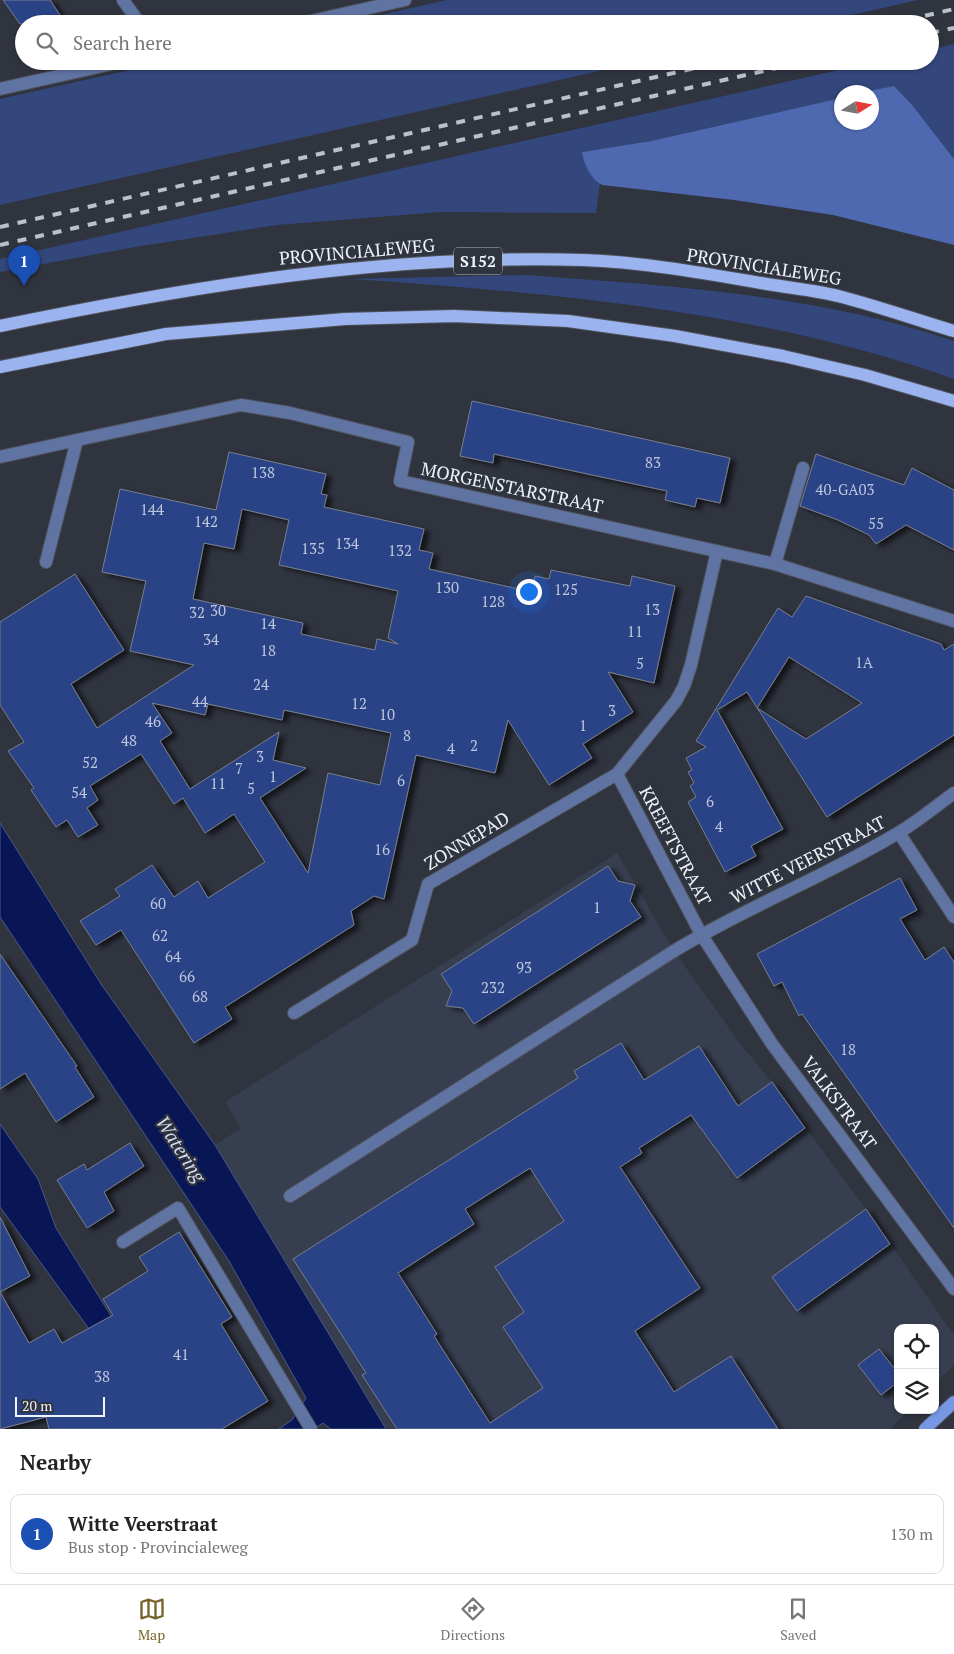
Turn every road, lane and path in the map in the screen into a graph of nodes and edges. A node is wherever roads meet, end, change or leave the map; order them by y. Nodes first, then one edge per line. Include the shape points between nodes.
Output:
1 (123, 0) edge
2 (405, 0) edge
3 (134, 15) edge
4 (338, 15) edge
5 (86, 70) edge
6 (0, 89) edge
7 (0, 326) edge
8 (954, 331) edge
9 (0, 367) edge
10 (954, 401) edge
11 (77, 440) junction
12 (0, 457) edge
13 (803, 468) dead end
14 (717, 551) junction
15 (46, 562) dead end
16 (775, 564) junction
17 (954, 621) edge
18 (617, 774) junction
19 (954, 793) edge
20 (899, 833) junction
21 (954, 917) edge
22 (701, 934) junction
23 (294, 1013) dead end
24 (290, 1196) dead end
25 (123, 1242) dead end
26 (954, 1289) edge
27 (954, 1402) edge
28 (311, 1429) edge
29 (925, 1429) edge

1 - 3 street
2 - 4 street
5 - 6 street
7 - 8 main road, PROVINCIALEWEG / S152 via 182,291 332,269 462,261 584,260 663,268 840,297
9 - 10 main road via 166,334 345,319 464,317 568,321 675,336 829,366
11 - 12 street, MORGENSTARSTRAAT
11 - 14 street, MORGENSTARSTRAAT via 223,408 259,406 408,442 400,481
11 - 15 street
13 - 16 street
14 - 16 street, MORGENSTARSTRAAT
14 - 18 street via 684,686 676,701
16 - 17 street, MORGENSTARSTRAAT
18 - 22 street, KREEFTSTRAAT
18 - 23 street, ZONNEPAD via 428,884 412,940
19 - 20 street, WITTE VEERSTRAAT
20 - 21 street
20 - 22 street, WITTE VEERSTRAAT
22 - 24 street, WITTE VEERSTRAAT
22 - 26 street, VALKSTRAAT via 772,1044
25 - 28 street via 178,1208
27 - 29 street

